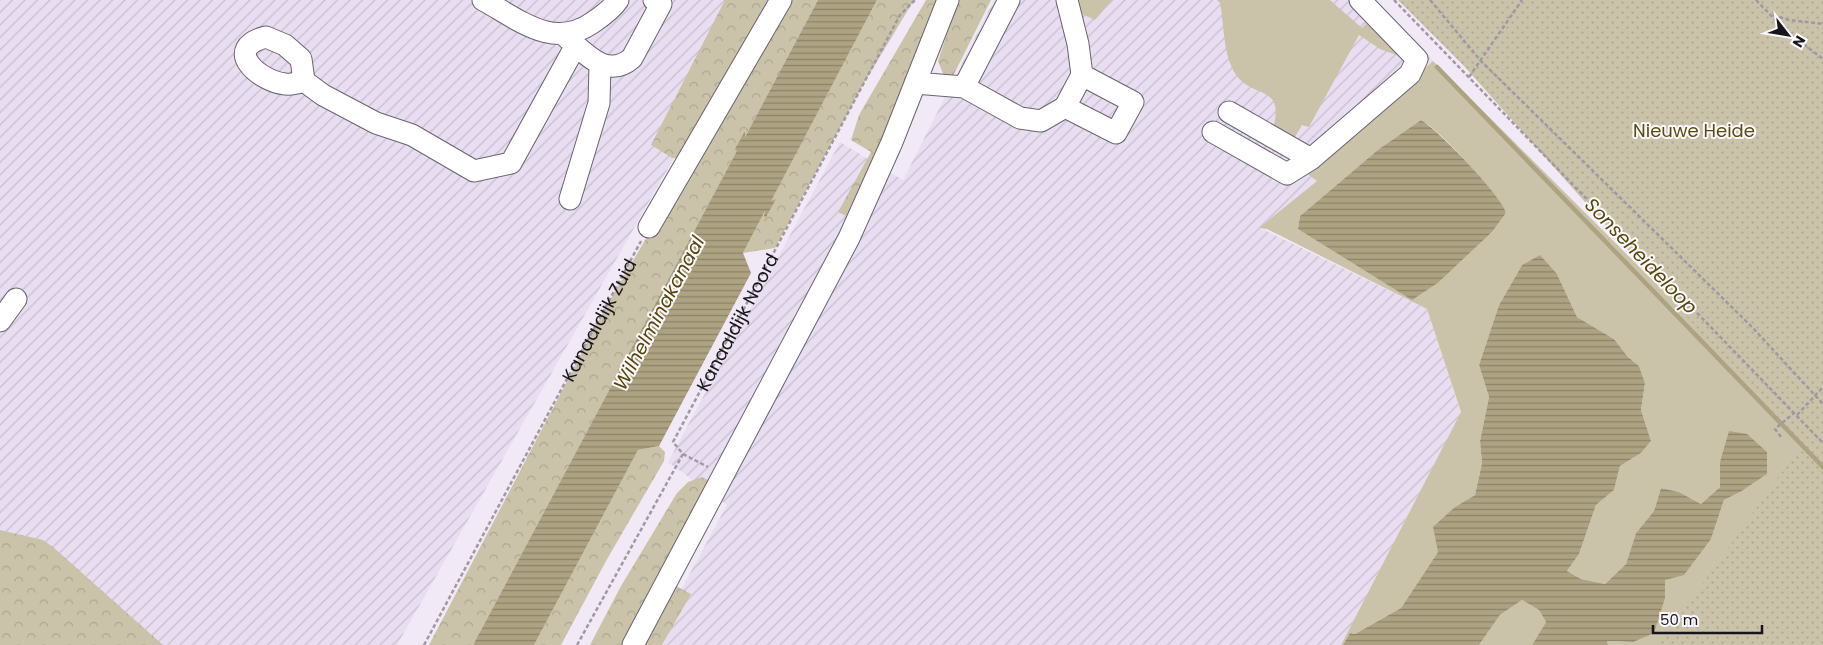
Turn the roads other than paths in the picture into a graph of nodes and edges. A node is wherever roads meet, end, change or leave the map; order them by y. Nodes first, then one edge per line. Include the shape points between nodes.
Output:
1 (483, 0) edge
2 (618, 0) edge
3 (654, 0) edge
4 (781, 0) edge
5 (948, 0) edge
6 (1009, 0) edge
7 (1066, 0) edge
8 (1360, 0) edge
9 (570, 40) junction
10 (600, 65) junction
11 (1082, 75) junction
12 (304, 81) dead end
13 (915, 83) junction
14 (964, 88) junction
15 (1065, 107) junction
16 (1229, 112) dead end
17 (1213, 132) dead end
18 (1311, 159) junction
19 (570, 199) dead end
20 (649, 227) road end
21 (16, 299) dead end
22 (0, 321) edge
23 (633, 645) edge

1 - 9 street via 542,33
2 - 9 street
3 - 10 street via 661,4 632,58 617,66
4 - 20 street
5 - 13 street
6 - 14 street
7 - 11 street via 1078,44
8 - 18 street via 1417,59 1410,74
9 - 10 street
9 - 12 street via 511,163 474,171 412,135 376,123 323,95
10 - 19 street via 599,103
11 - 15 street
11 - 15 street via 1132,102 1116,133
13 - 14 street
13 - 23 street via 849,238
14 - 15 street via 1020,118 1041,121
16 - 18 street
17 - 18 street via 1287,174
21 - 22 street

